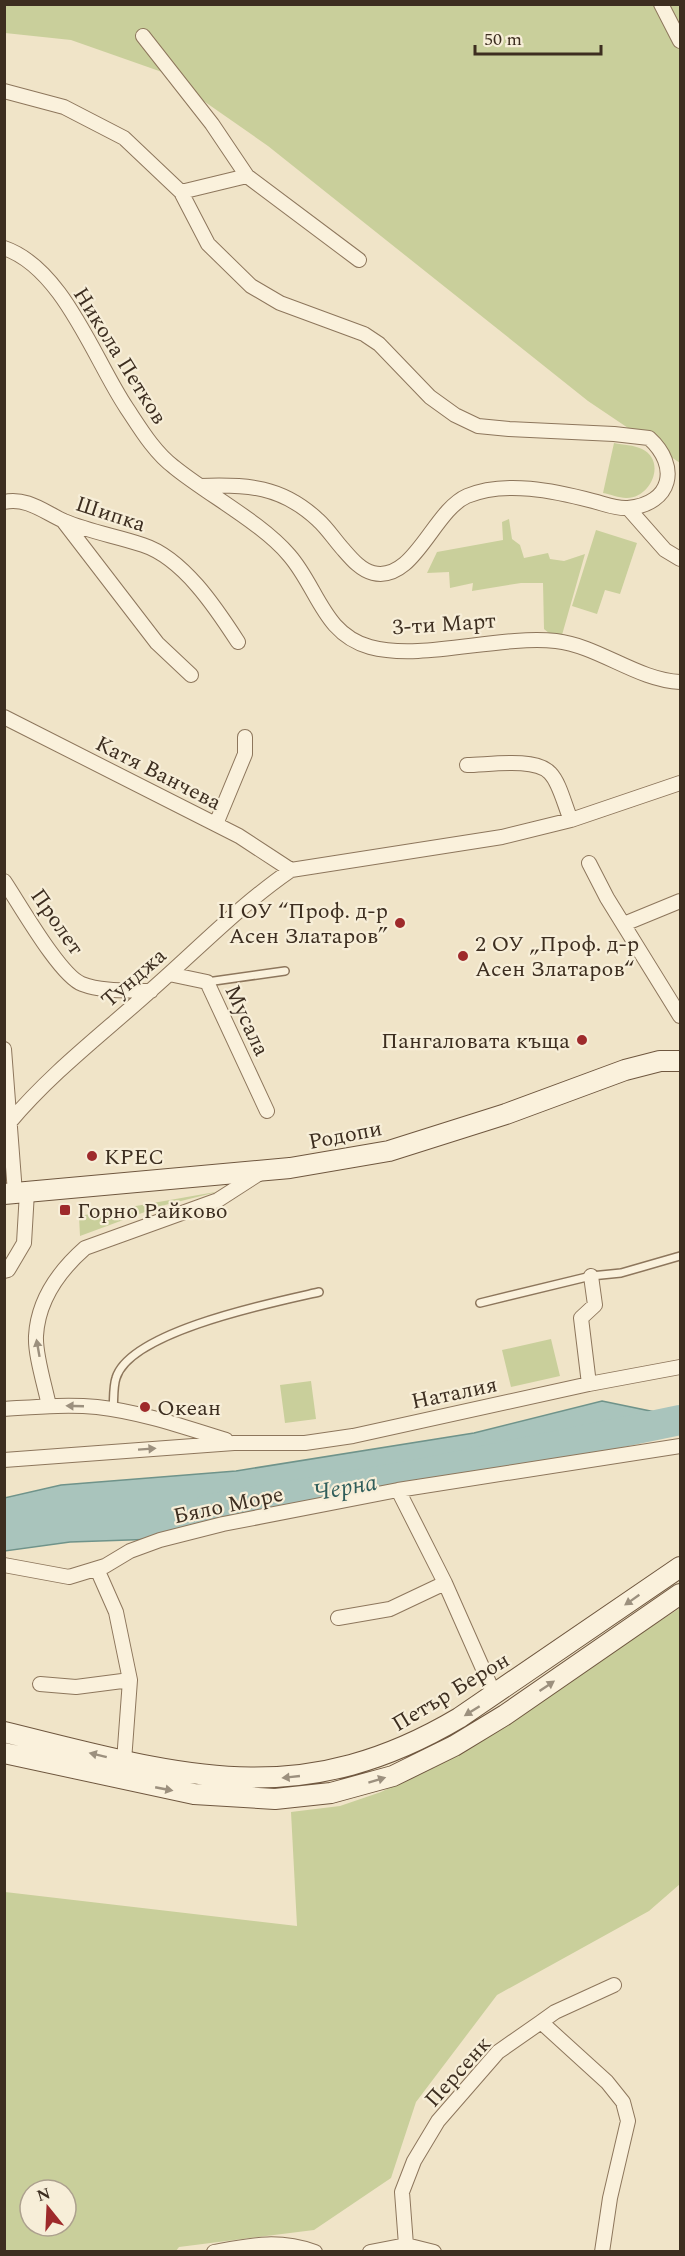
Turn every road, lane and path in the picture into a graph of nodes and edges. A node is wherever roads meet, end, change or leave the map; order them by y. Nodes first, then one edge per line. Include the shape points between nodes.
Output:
1 (661, 4) edge
2 (143, 36) dead end
3 (681, 41) edge
4 (4, 91) edge
5 (247, 176) junction
6 (181, 192) junction
7 (4, 248) edge
8 (359, 260) dead end
9 (200, 486) junction
10 (4, 502) edge
11 (628, 508) junction
12 (62, 520) junction
13 (681, 559) edge
14 (238, 642) dead end
15 (191, 675) dead end
16 (681, 682) edge
17 (4, 717) edge
18 (245, 737) dead end
19 (467, 765) dead end
20 (681, 783) edge
21 (570, 820) junction
22 (216, 824) junction
23 (589, 863) dead end
24 (291, 870) junction
25 (4, 881) edge
26 (681, 901) edge
27 (624, 924) junction
28 (285, 971) dead end
29 (169, 974) junction
30 (207, 982) junction
31 (151, 991) junction
32 (681, 1016) edge
33 (4, 1049) edge
34 (681, 1061) edge
35 (267, 1111) dead end
36 (9, 1123) junction
37 (265, 1170) junction
38 (16, 1193) edge
39 (681, 1256) edge
40 (4, 1271) edge
41 (591, 1276) junction
42 (319, 1292) dead end
43 (480, 1303) dead end
44 (681, 1367) edge
45 (589, 1384) junction
46 (49, 1406) junction
47 (4, 1409) edge
48 (113, 1410) junction
49 (234, 1443) junction
50 (681, 1446) edge
51 (4, 1460) edge
52 (398, 1490) junction
53 (4, 1565) edge
54 (681, 1567) edge
55 (97, 1569) junction
56 (445, 1583) junction
57 (681, 1594) edge
58 (338, 1618) dead end
59 (130, 1680) junction
60 (40, 1684) dead end
61 (495, 1696) junction
62 (4, 1732) edge
63 (4, 1753) edge
64 (124, 1761) junction
65 (614, 1985) dead end
66 (541, 2022) junction
67 (406, 2245) junction
68 (214, 2252) edge
69 (315, 2252) edge
70 (370, 2252) edge
71 (434, 2252) edge
72 (603, 2252) edge

1 - 3 street
2 - 5 street via 213,124
4 - 6 street via 64,106 96,122 124,138
5 - 6 street
5 - 8 street
6 - 11 street via 208,244 251,286 280,303 364,334 430,397 455,415 478,426 649,438 665,458 670,472 665,487 653,500
7 - 9 street, Никола Петков via 27,259 55,288 147,439 172,466
9 - 11 street via 266,488 295,502 319,520 357,565 374,574 396,571 414,556 451,506 468,496 511,488
9 - 16 street, 3-ти Март via 289,555 332,624 350,639 372,648 400,650 523,639 558,642
10 - 12 street, Шипка via 23,502
11 - 13 street via 665,550
12 - 14 street, Шипка via 93,533 145,545 179,567 207,597
12 - 15 street via 157,643
17 - 22 street, Катя Ванчева
18 - 22 street via 245,754
19 - 21 street via 531,763 550,773
20 - 21 street
21 - 24 street via 502,837
22 - 24 street, Катя Ванчева
23 - 27 street
24 - 29 street, Тунджа
25 - 31 street, Пролет via 55,958 80,984
26 - 27 street
27 - 32 street
28 - 30 lane
29 - 30 street, Мусала
29 - 31 street, Тунджа
30 - 35 street, Мусала
31 - 36 street, Тунджа via 60,1067
33 - 36 street
34 - 37 main road, Родопи via 660,1061 625,1070 389,1151
36 - 38 street
37 - 38 main road, Родопи
46 -> 37 street via 36,1336 48,1288 73,1258 85,1248 218,1200
38 - 40 street via 24,1243
39 - 41 lane via 621,1273
41 - 43 lane
41 - 45 street via 595,1305 581,1318
42 - 48 lane via 239,1310 182,1329 131,1357 116,1377
44 - 45 street, Наталия
45 - 49 street, Наталия via 354,1436 305,1443
46 - 47 street, Наталия
48 -> 46 street, Наталия
48 - 49 street, Наталия
51 -> 49 street, Наталия
50 - 52 street, Бяло Море
52 - 55 street, Бяло Море via 160,1540
52 - 56 street
53 - 55 street, Бяло Море via 69,1577
54 -> 61 main road, Петър Берон
55 - 59 street via 116,1612
56 - 58 street via 390,1610
56 - 61 street
63 -> 57 main road, Петър Берон via 194,1794 266,1799 331,1793 393,1776 454,1746
59 - 60 street via 76,1686
59 - 64 street
61 -> 64 main road, Петър Берон via 422,1740 388,1755 310,1775 234,1778
64 -> 62 main road, Петър Берон
65 - 66 street, Персенк
66 - 67 street, Персенк via 498,2052 438,2121 414,2161 402,2192
66 - 72 street via 607,2082 623,2102 628,2121 610,2198
67 - 70 street
67 - 71 street
68 - 69 street via 260,2243 292,2244

